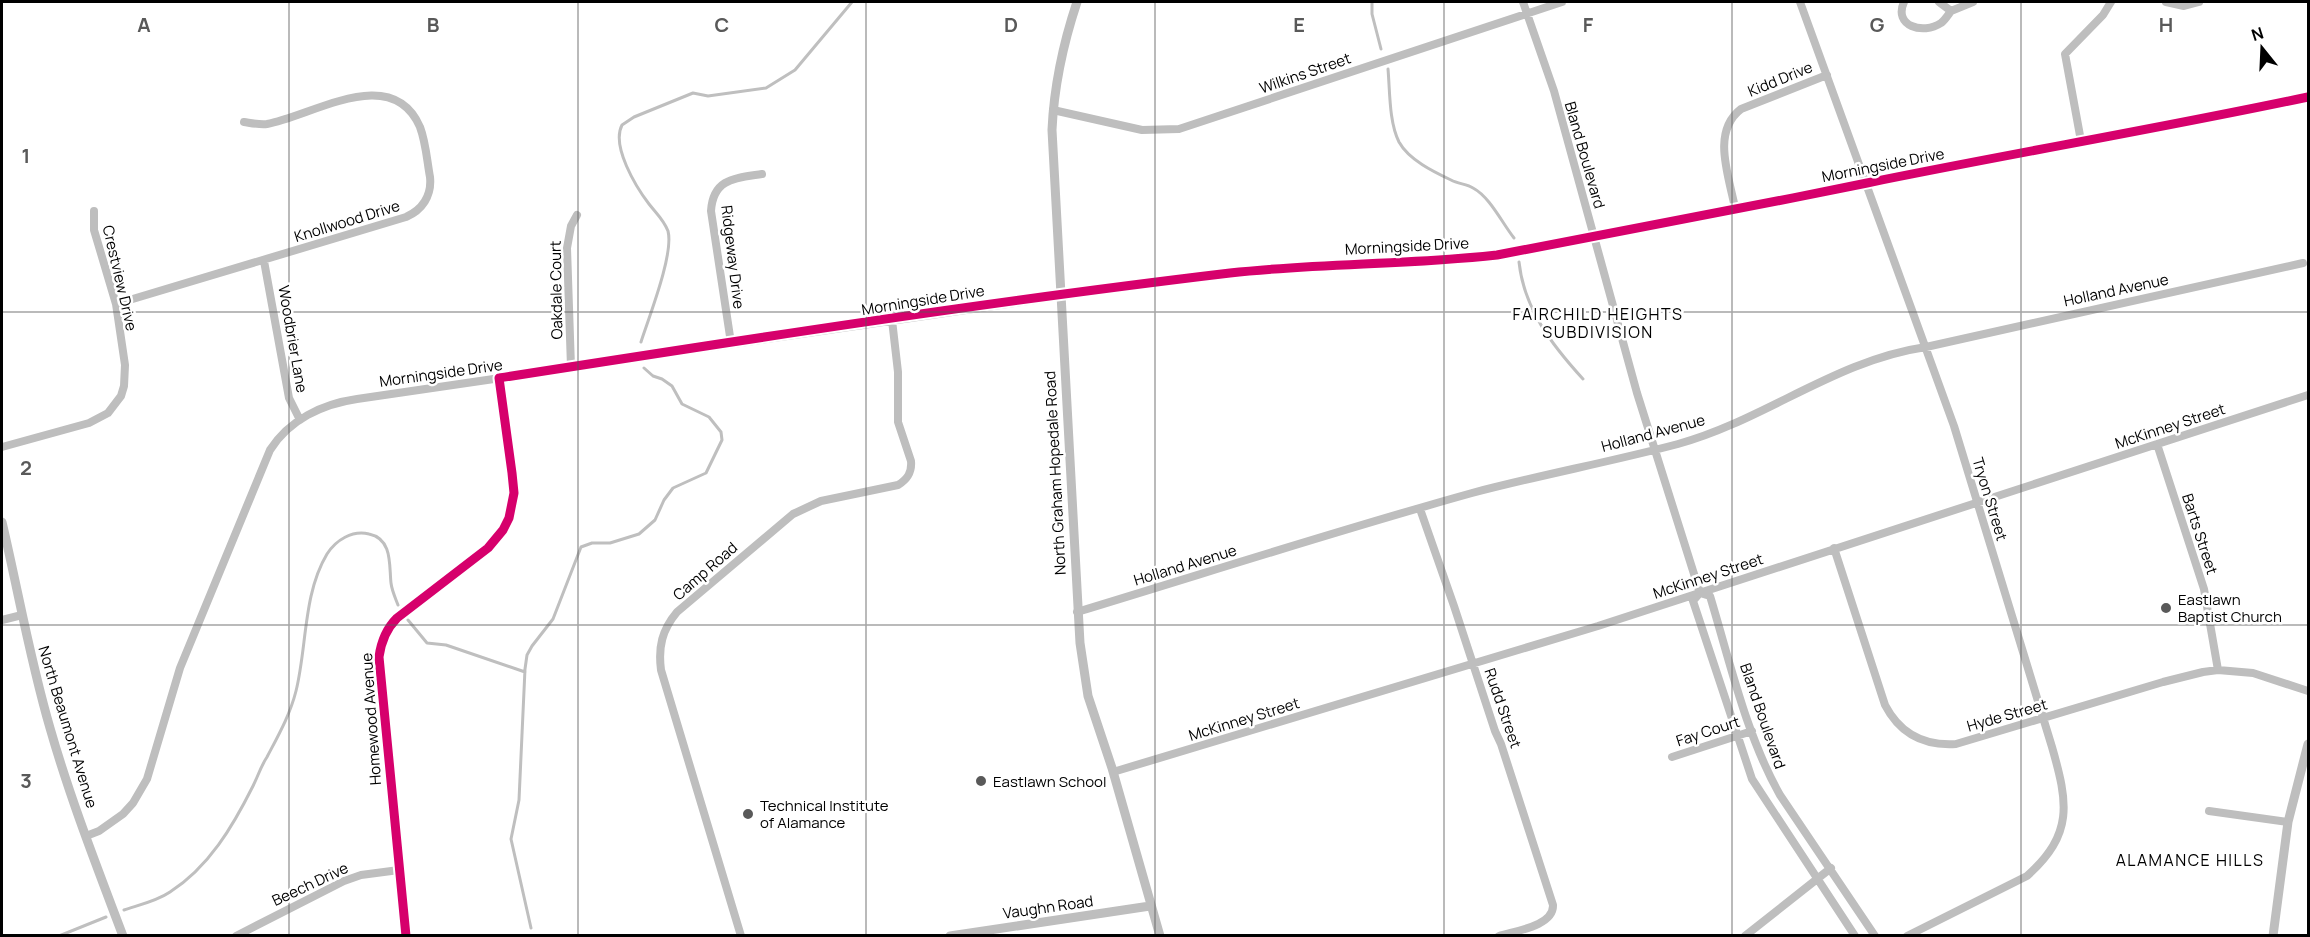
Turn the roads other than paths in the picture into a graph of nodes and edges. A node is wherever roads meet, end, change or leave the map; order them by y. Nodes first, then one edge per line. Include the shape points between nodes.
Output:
1 (1077, 2) edge
2 (1523, 2) edge
3 (1562, 2) edge
4 (1800, 2) edge
5 (1904, 2) edge
6 (1939, 2) edge
7 (1973, 2) edge
8 (2111, 2) edge
9 (2166, 2) edge
10 (2199, 2) edge
11 (1951, 11) junction
12 (1527, 13) junction
13 (1827, 75) junction
14 (2308, 97) edge
15 (1053, 110) junction
16 (244, 122) dead end
17 (2081, 141) junction
18 (762, 174) dead end
19 (1866, 183) junction
20 (1734, 208) junction
21 (93, 211) dead end
22 (577, 215) dead end
23 (1594, 237) junction
24 (264, 261) junction
25 (2303, 263) dead end
26 (1060, 295) junction
27 (116, 304) junction
28 (892, 320) junction
29 (731, 343) junction
30 (1926, 347) junction
31 (571, 367) junction
32 (499, 378) junction
33 (2308, 395) edge
34 (300, 420) junction
35 (2157, 444) junction
36 (2, 447) edge
37 (1655, 449) junction
38 (1978, 502) junction
39 (1420, 509) junction
40 (2, 522) edge
41 (1834, 548) junction
42 (1700, 593) junction
43 (1077, 612) junction
44 (22, 615) junction
45 (2, 620) edge
46 (1474, 665) junction
47 (2218, 670) junction
48 (2308, 691) edge
49 (2043, 719) junction
50 (1752, 731) junction
51 (1737, 737) junction
52 (2308, 744) edge
53 (1672, 757) dead end
54 (1113, 772) junction
55 (2209, 811) dead end
56 (2288, 822) junction
57 (86, 836) junction
58 (1830, 868) junction
59 (399, 870) junction
60 (1818, 878) junction
61 (1150, 906) junction
62 (123, 936) edge
63 (236, 936) edge
64 (406, 936) edge
65 (741, 936) edge
66 (950, 936) edge
67 (1160, 936) edge
68 (1498, 936) edge
69 (1745, 936) edge
70 (1855, 936) edge
71 (1875, 936) edge
72 (1907, 936) edge
73 (2273, 936) edge

1 - 15 street, North Graham Hopedale Road via 1061,54
2 - 12 street, Bland Boulevard
3 - 12 street, Wilkins Street
4 - 13 street, Tryon Street
5 - 11 street via 1901,14 1905,22 1919,29 1942,22
6 - 11 street
7 - 11 street
8 - 17 street via 2065,54
9 - 10 street via 2184,6
12 - 15 street, Wilkins Street via 1179,129 1142,130
12 - 23 street, Bland Boulevard via 1554,91
13 - 19 street, Tryon Street
13 - 20 street, Kidd Drive via 1732,116 1724,140
14 - 17 street, Morningside Drive
15 - 26 street, North Graham Hopedale Road
16 - 24 street, Knollwood Drive via 265,124 362,96 392,98 409,110 421,129 430,181 426,202 414,214
17 - 19 street, Morningside Drive
18 - 29 street, Ridgeway Drive via 725,183 711,203
19 - 20 street, Morningside Drive
19 - 30 street, Tryon Street
20 - 23 street, Morningside Drive
21 - 27 street, Crestview Drive via 94,230
22 - 31 street, Oakdale Court via 567,248
23 - 26 street, Morningside Drive via 1463,259 1233,273
23 - 37 street, Bland Boulevard
24 - 27 street, Knollwood Drive
24 - 34 street, Woodbrier Lane via 289,398
25 - 30 street, Holland Avenue
26 - 28 street, Morningside Drive
26 - 43 street, North Graham Hopedale Road
27 - 36 street, Crestview Drive via 126,376 115,405 89,423
28 - 29 street, Morningside Drive
28 - 65 street, Camp Road via 898,422 912,467 908,477 898,485 821,501 793,514 677,612 661,641 661,670
29 - 31 street, Morningside Drive
30 - 37 street, Holland Avenue via 1864,362 1733,424
30 - 38 street, Tryon Street
31 - 32 street, Morningside Drive
32 - 34 street, Morningside Drive via 342,401
32 - 59 street, Homewood Avenue via 514,493 509,518 488,548 398,618 380,646
33 - 35 street, McKinney Street
34 - 57 street, Morningside Drive via 276,440 257,480 180,668 141,791 123,814
35 - 38 street, McKinney Street
35 - 47 street, Barts Street via 2204,589
37 - 39 street, Holland Avenue
37 - 42 street, Bland Boulevard
38 - 41 street, McKinney Street
38 - 49 street, Tryon Street
39 - 43 street, Holland Avenue
39 - 46 street, Rudd Street
40 - 44 street, North Beaumont Avenue
41 - 42 street, McKinney Street
41 - 49 street, Hyde Street via 1885,705 1897,724 1927,742 1956,744
42 - 46 street, McKinney Street
42 - 50 street, Bland Boulevard via 1710,596
42 - 51 street, Bland Boulevard via 1693,601
43 - 54 street, North Graham Hopedale Road via 1088,696
44 - 45 street
44 - 57 street, North Beaumont Avenue via 50,729
46 - 54 street, McKinney Street
46 - 68 street, Rudd Street via 1553,905 1546,921
47 - 48 street, Hyde Street via 2259,675
47 - 49 street, Hyde Street via 2173,679
49 - 72 street, Tryon Street via 2065,799 2055,843 2042,863 2027,876
50 - 51 street, Fay Court
50 - 58 street, Bland Boulevard via 1761,760 1780,795
51 - 53 street, Fay Court
51 - 60 street, Bland Boulevard via 1759,792
52 - 56 street
54 - 61 street, North Graham Hopedale Road
55 - 56 street
56 - 73 street
57 - 62 street, North Beaumont Avenue
58 - 60 street
58 - 71 street, Bland Boulevard
59 - 63 street, Beech Drive via 344,881
59 - 64 street, Homewood Avenue
60 - 69 street
60 - 70 street, Bland Boulevard
61 - 66 street, Vaughn Road
61 - 67 street, North Graham Hopedale Road

